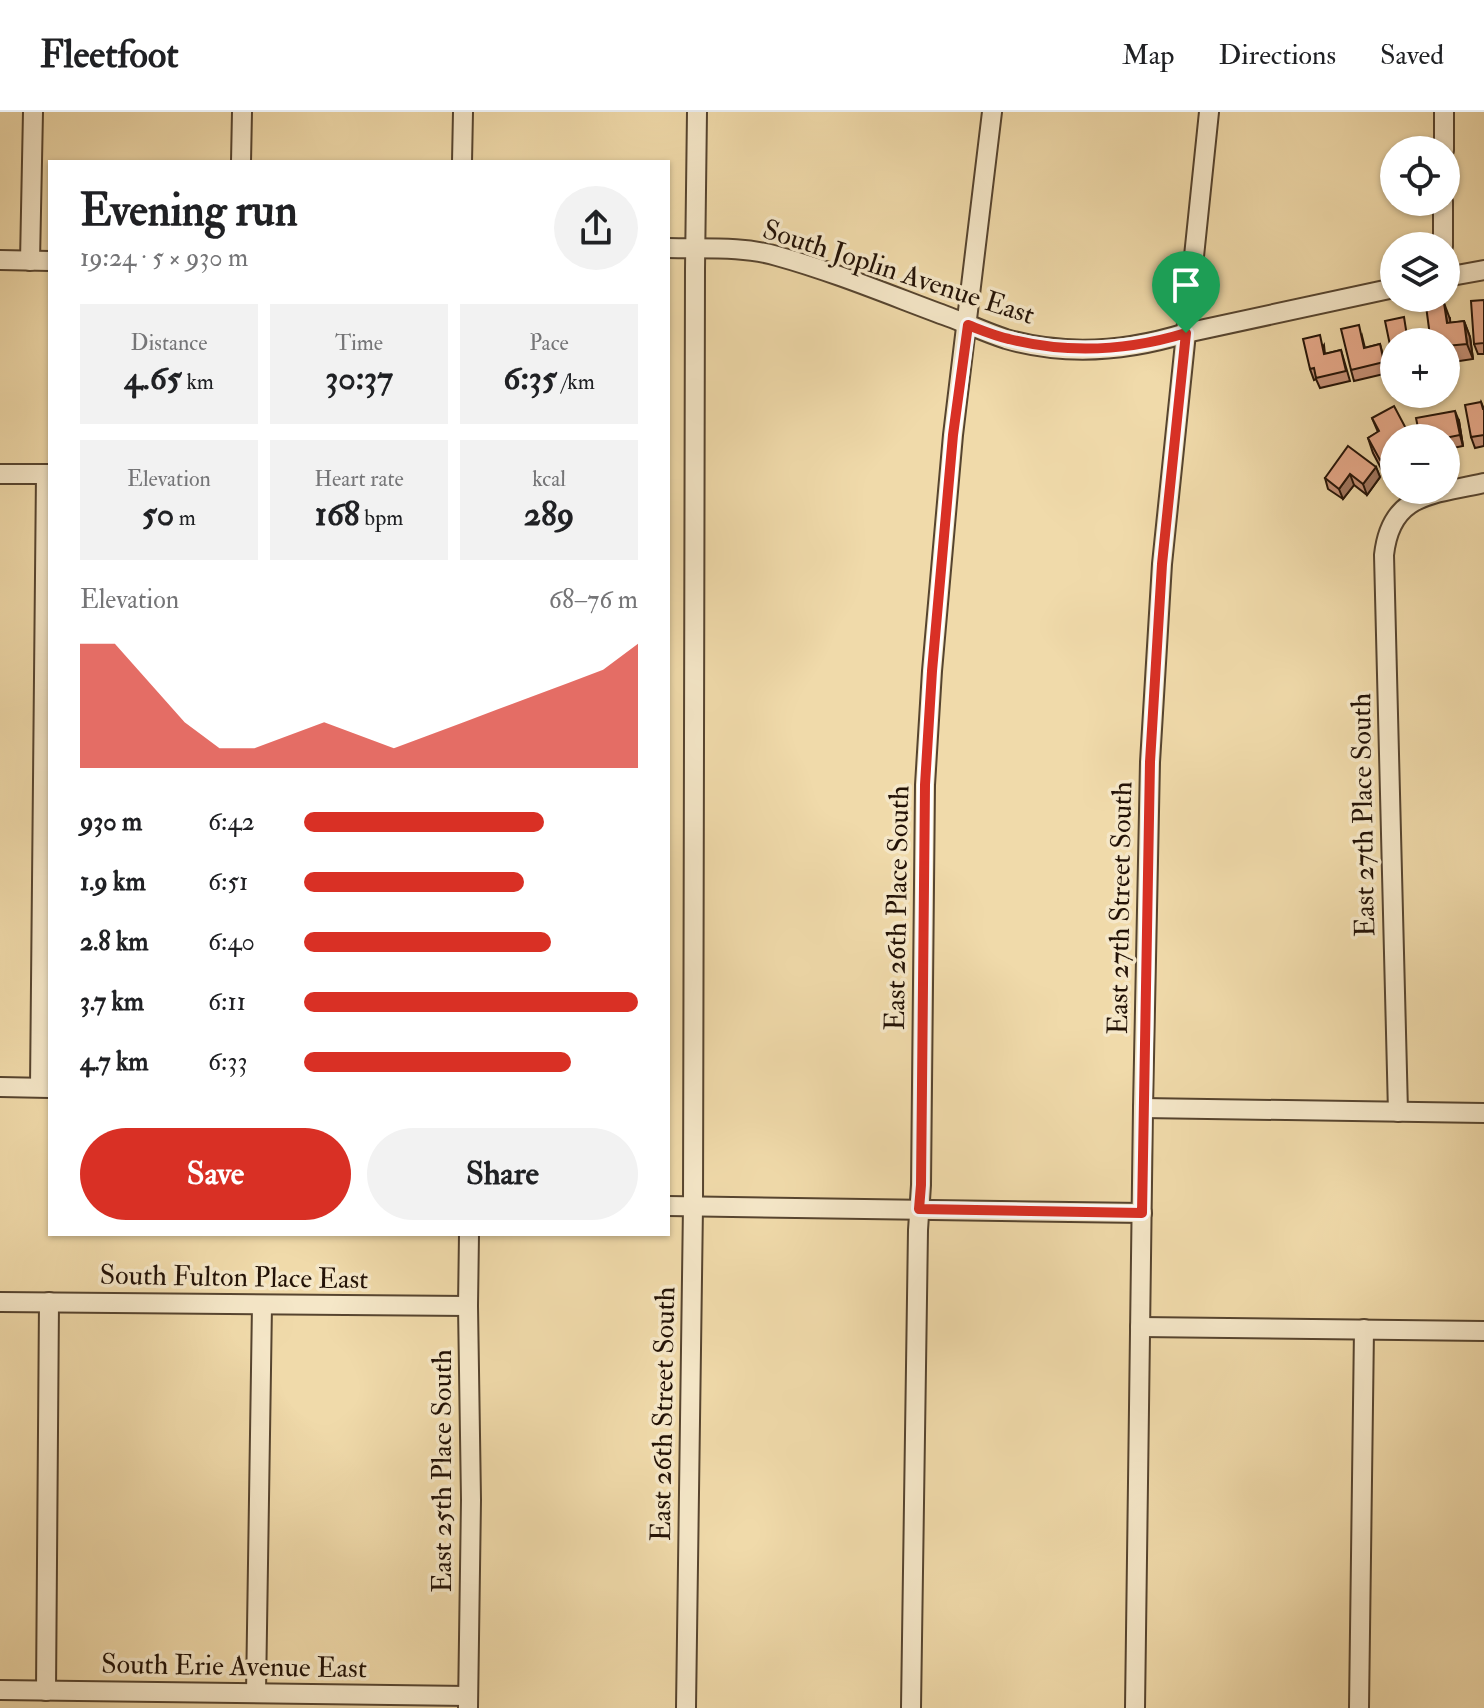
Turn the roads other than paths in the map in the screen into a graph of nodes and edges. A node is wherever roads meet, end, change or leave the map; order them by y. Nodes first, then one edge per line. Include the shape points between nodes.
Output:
1 (33, 112) edge
2 (242, 112) edge
3 (463, 112) edge
4 (697, 112) edge
5 (992, 112) edge
6 (1209, 112) edge
7 (1444, 112) edge
8 (1444, 136) edge
9 (241, 160) edge
10 (462, 160) edge
11 (670, 248) edge
12 (695, 249) junction
13 (0, 260) edge
14 (30, 261) junction
15 (48, 261) edge
16 (1484, 270) edge
17 (1460, 274) edge
18 (1380, 291) edge
19 (968, 325) junction
20 (1186, 333) junction
21 (0, 474) edge
22 (48, 474) edge
23 (1484, 483) edge
24 (0, 1087) edge
25 (45, 1088) edge
26 (1143, 1108) junction
27 (1398, 1112) junction
28 (1484, 1113) edge
29 (670, 1206) edge
30 (693, 1206) junction
31 (919, 1209) junction
32 (1142, 1213) junction
33 (469, 1236) edge
34 (0, 1302) edge
35 (49, 1302) junction
36 (262, 1305) junction
37 (468, 1306) junction
38 (1140, 1327) junction
39 (1364, 1329) junction
40 (1484, 1331) edge
41 (0, 1690) edge
42 (46, 1691) junction
43 (256, 1693) junction
44 (468, 1702) edge
45 (686, 1708) edge
46 (911, 1708) edge
47 (1135, 1708) edge
48 (1359, 1708) edge

1 - 14 street
2 - 9 street
3 - 10 street
4 - 12 street, East 26th Street South
5 - 19 street, East 26th Place South
6 - 20 street, East 27th Street South
7 - 8 street
11 - 12 street, South Joplin Avenue East
12 - 19 street, South Joplin Avenue East via 774,255
12 - 30 street, East 26th Street South
13 - 14 street
14 - 15 street
16 - 17 street
18 - 20 street, South Joplin Avenue East
19 - 20 street, South Joplin Avenue East via 1006,339 1081,349 1128,347
19 - 31 street, East 26th Place South via 953,435 925,785
20 - 26 street, East 27th Street South via 1154,680
21 - 22 street
22 - 25 street
23 - 27 street, East 27th Place South via 1406,505 1389,528 1384,555
24 - 25 street
26 - 27 street
26 - 32 street, East 27th Street South
27 - 28 street
29 - 30 street
30 - 31 street
30 - 45 street, East 26th Street South
31 - 32 street
31 - 46 street, East 26th Place South
32 - 38 street, East 27th Street South
33 - 37 street, East 25th Place South
34 - 35 street, South Fulton Place East
35 - 36 street, South Fulton Place East
35 - 42 street
36 - 37 street, South Fulton Place East
36 - 43 street
37 - 44 street, East 25th Place South
38 - 39 street
38 - 47 street, East 27th Street South
39 - 40 street
39 - 48 street
41 - 42 street, South Erie Avenue East
42 - 43 street, South Erie Avenue East
43 - 44 street, South Erie Avenue East

